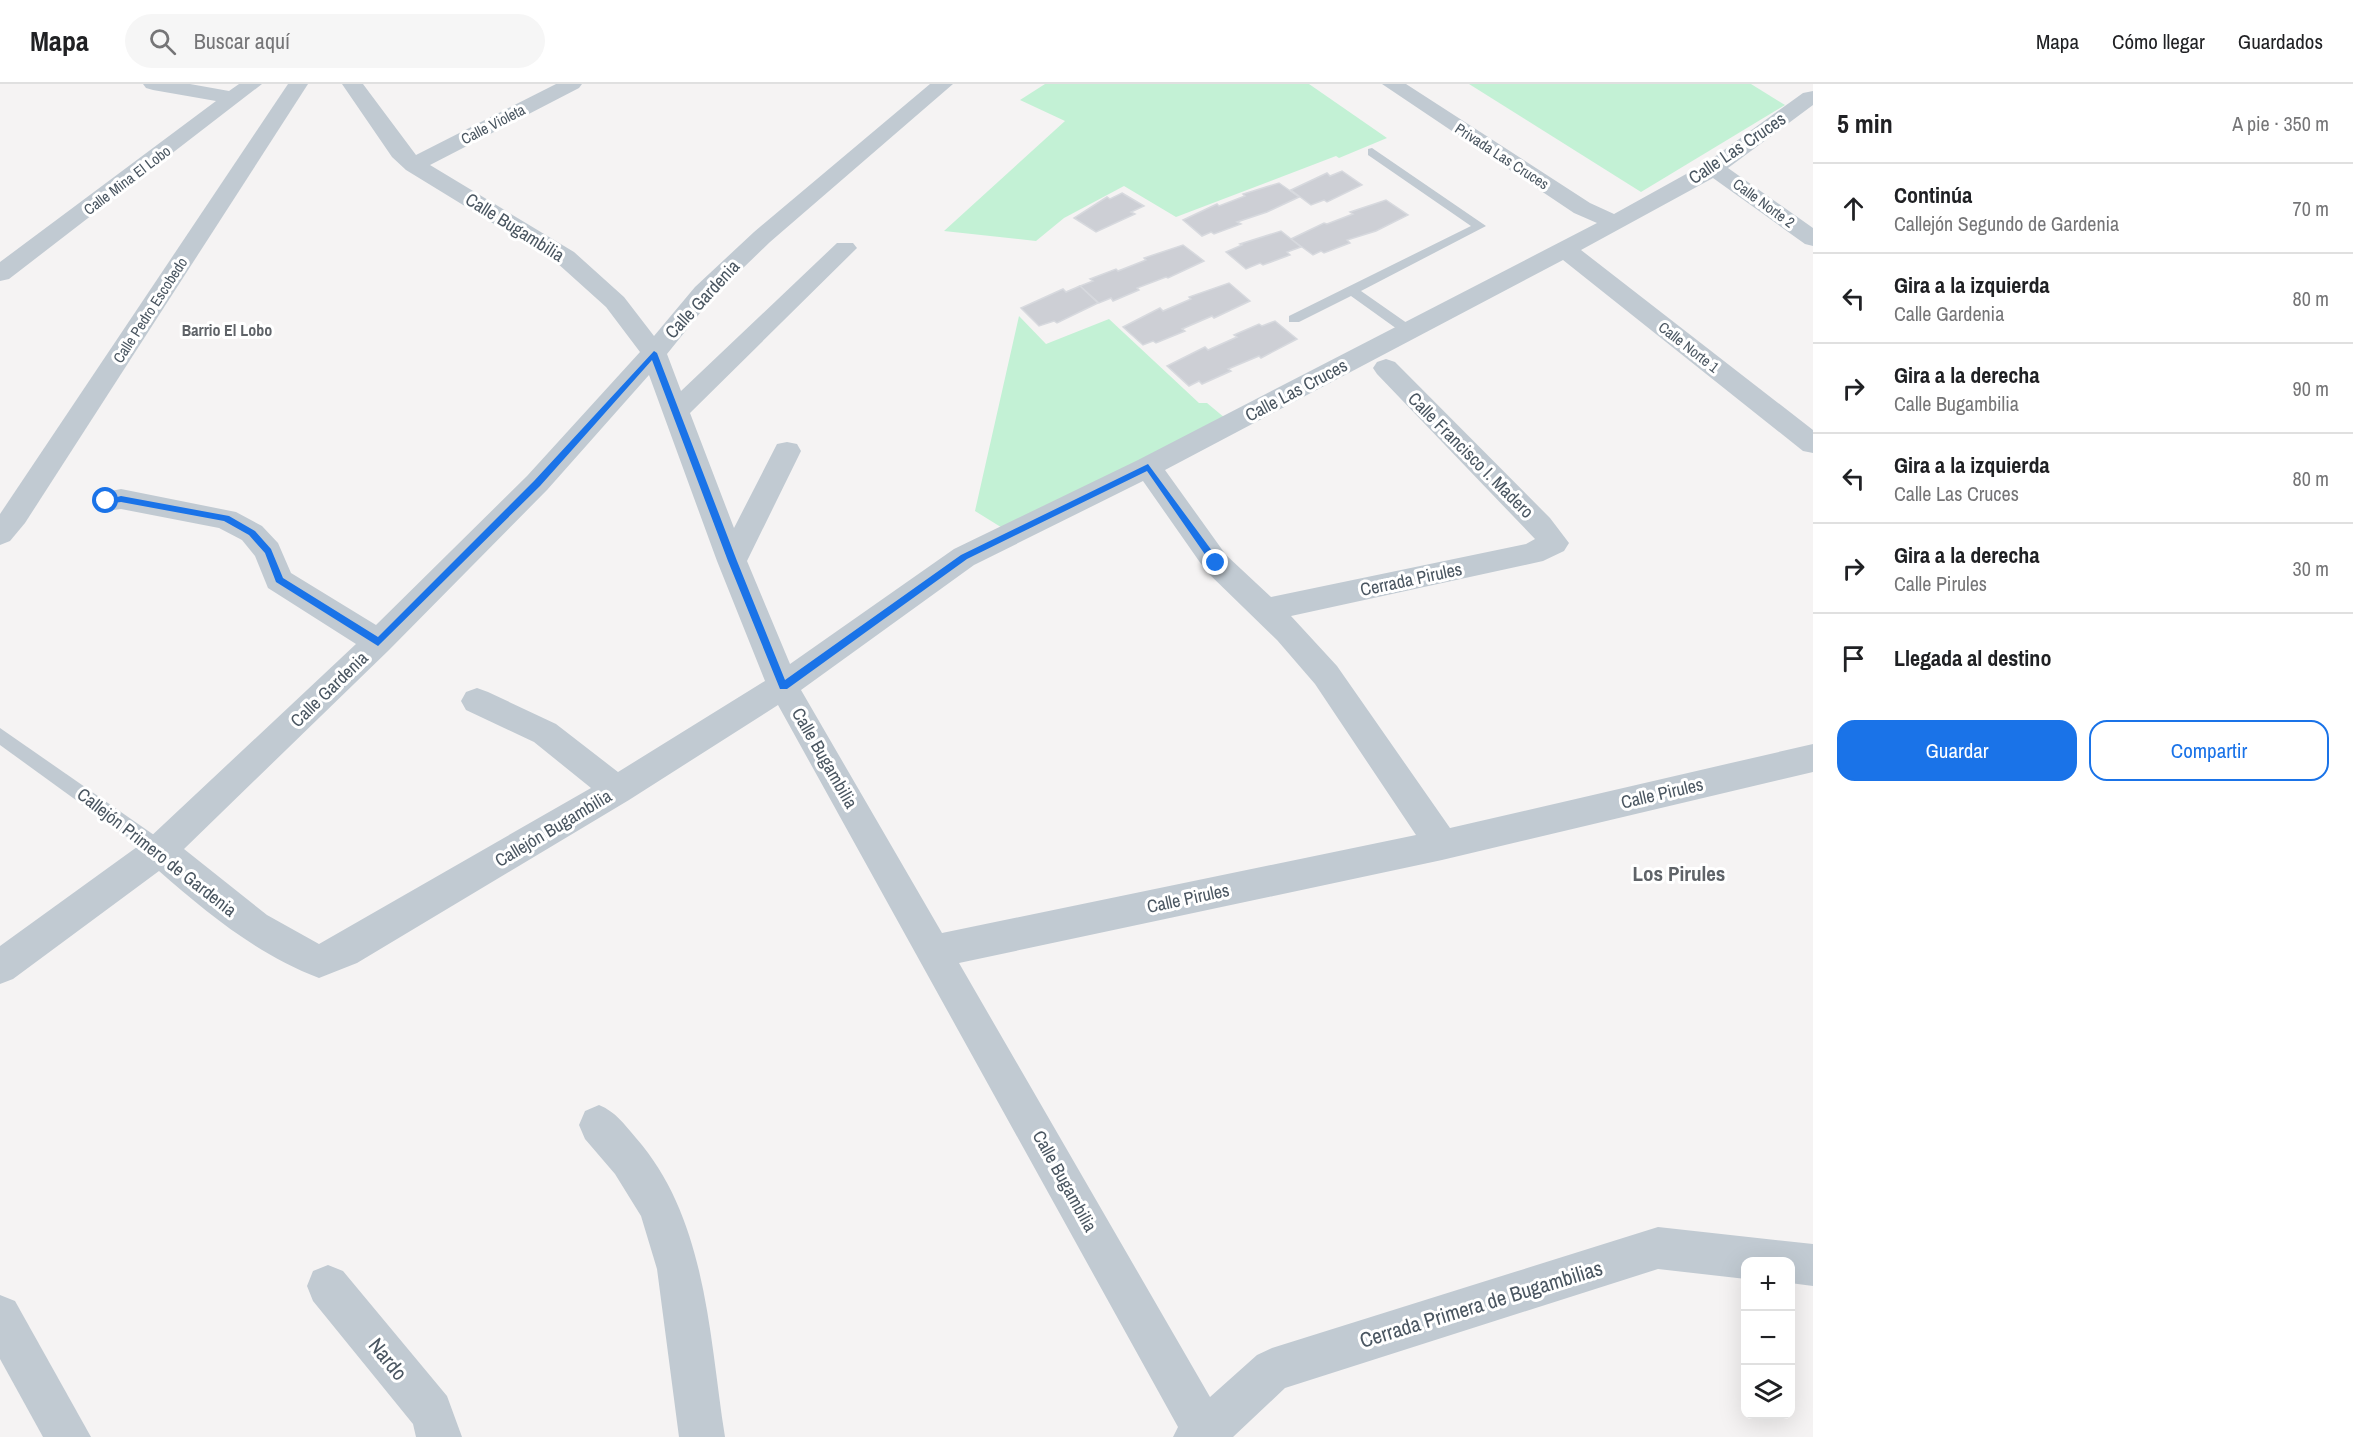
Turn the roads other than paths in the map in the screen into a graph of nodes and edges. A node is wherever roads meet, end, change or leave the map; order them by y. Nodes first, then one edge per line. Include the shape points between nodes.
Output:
1 (153, 84) edge
2 (298, 84) edge
3 (352, 84) edge
4 (572, 84) edge
5 (943, 84) edge
6 (1392, 84) edge
7 (243, 91) edge
8 (1806, 94) edge
9 (1372, 152) dead end
10 (414, 165) junction
11 (1714, 168) junction
12 (1615, 223) junction
13 (1813, 239) edge
14 (845, 248) dead end
15 (1565, 249) junction
16 (0, 274) edge
17 (1351, 291) junction
18 (1294, 319) dead end
19 (1409, 331) junction
20 (654, 353) junction
21 (1386, 368) dead end
22 (675, 412) junction
23 (1813, 444) edge
24 (787, 451) dead end
25 (1148, 467) junction
26 (106, 501) dead end
27 (0, 534) edge
28 (1554, 543) joint
29 (732, 561) junction
30 (1265, 610) junction
31 (378, 642) junction
32 (783, 686) junction
33 (477, 701) dead end
34 (0, 735) edge
35 (1813, 758) edge
36 (617, 790) junction
37 (1442, 845) junction
38 (160, 850) junction
39 (935, 951) junction
40 (319, 961) joint
41 (0, 967) edge
42 (599, 1125) dead end
43 (1741, 1257) edge
44 (1795, 1263) edge
45 (1813, 1265) edge
46 (328, 1286) dead end
47 (0, 1316) edge
48 (1203, 1435) edge
49 (68, 1437) edge
50 (439, 1437) edge
51 (702, 1437) edge

1 - 7 street
2 - 27 street, Calle Pedro Escobedo
3 - 10 street, Calle Bugambilia via 400,152
4 - 10 street, Calle Violeta
5 - 20 street, Calle Gardenia via 762,237 704,292
6 - 12 street, Privada Las Cruces via 1582,208
7 - 16 street, Calle Mina El Lobo
8 - 11 street, Calle Las Cruces
9 - 17 lane via 1480,226
10 - 20 street, Calle Bugambilia via 565,257 615,302
11 - 12 street, Calle Las Cruces
11 - 13 street, Calle Norte 2
12 - 15 street, Calle Las Cruces
14 - 22 street
15 - 19 street, Calle Las Cruces
15 - 23 street, Calle Norte 1
17 - 18 lane
17 - 19 lane
19 - 25 street, Calle Las Cruces
20 - 22 street, Calle Bugambilia
20 - 31 street, Calle Gardenia via 537,483
21 - 28 street, Calle Francisco I. Madero
22 - 29 street, Calle Bugambilia
24 - 29 street
25 - 30 street via 1216,563
25 - 32 street, Calle Las Cruces via 964,557
26 - 31 street via 121,499 226,519 252,533 268,551 279,580
28 - 30 street, Cerrada Pirules via 1533,553
29 - 32 street, Calle Bugambilia
30 - 37 street via 1326,675
31 - 38 street, Calle Gardenia
32 - 36 street, Callejón Bugambilia
32 - 39 street, Calle Bugambilia
33 - 36 street via 545,733
34 - 38 lane, Callejón Primero de Gardenia
35 - 37 street, Calle Pirules
36 - 40 street, Callejón Bugambilia via 344,951
37 - 39 street, Calle Pirules
38 - 40 street, Callejón Primero de Gardenia via 226,908
38 - 41 street, Calle Gardenia
39 - 48 street, Calle Bugambilia
42 - 51 street via 629,1160 659,1207 678,1269
43 - 48 street, Cerrada Primera de Bugambilias via 1658,1248 1272,1370
44 - 45 street
46 - 50 street, Nardo via 431,1412
47 - 49 street

